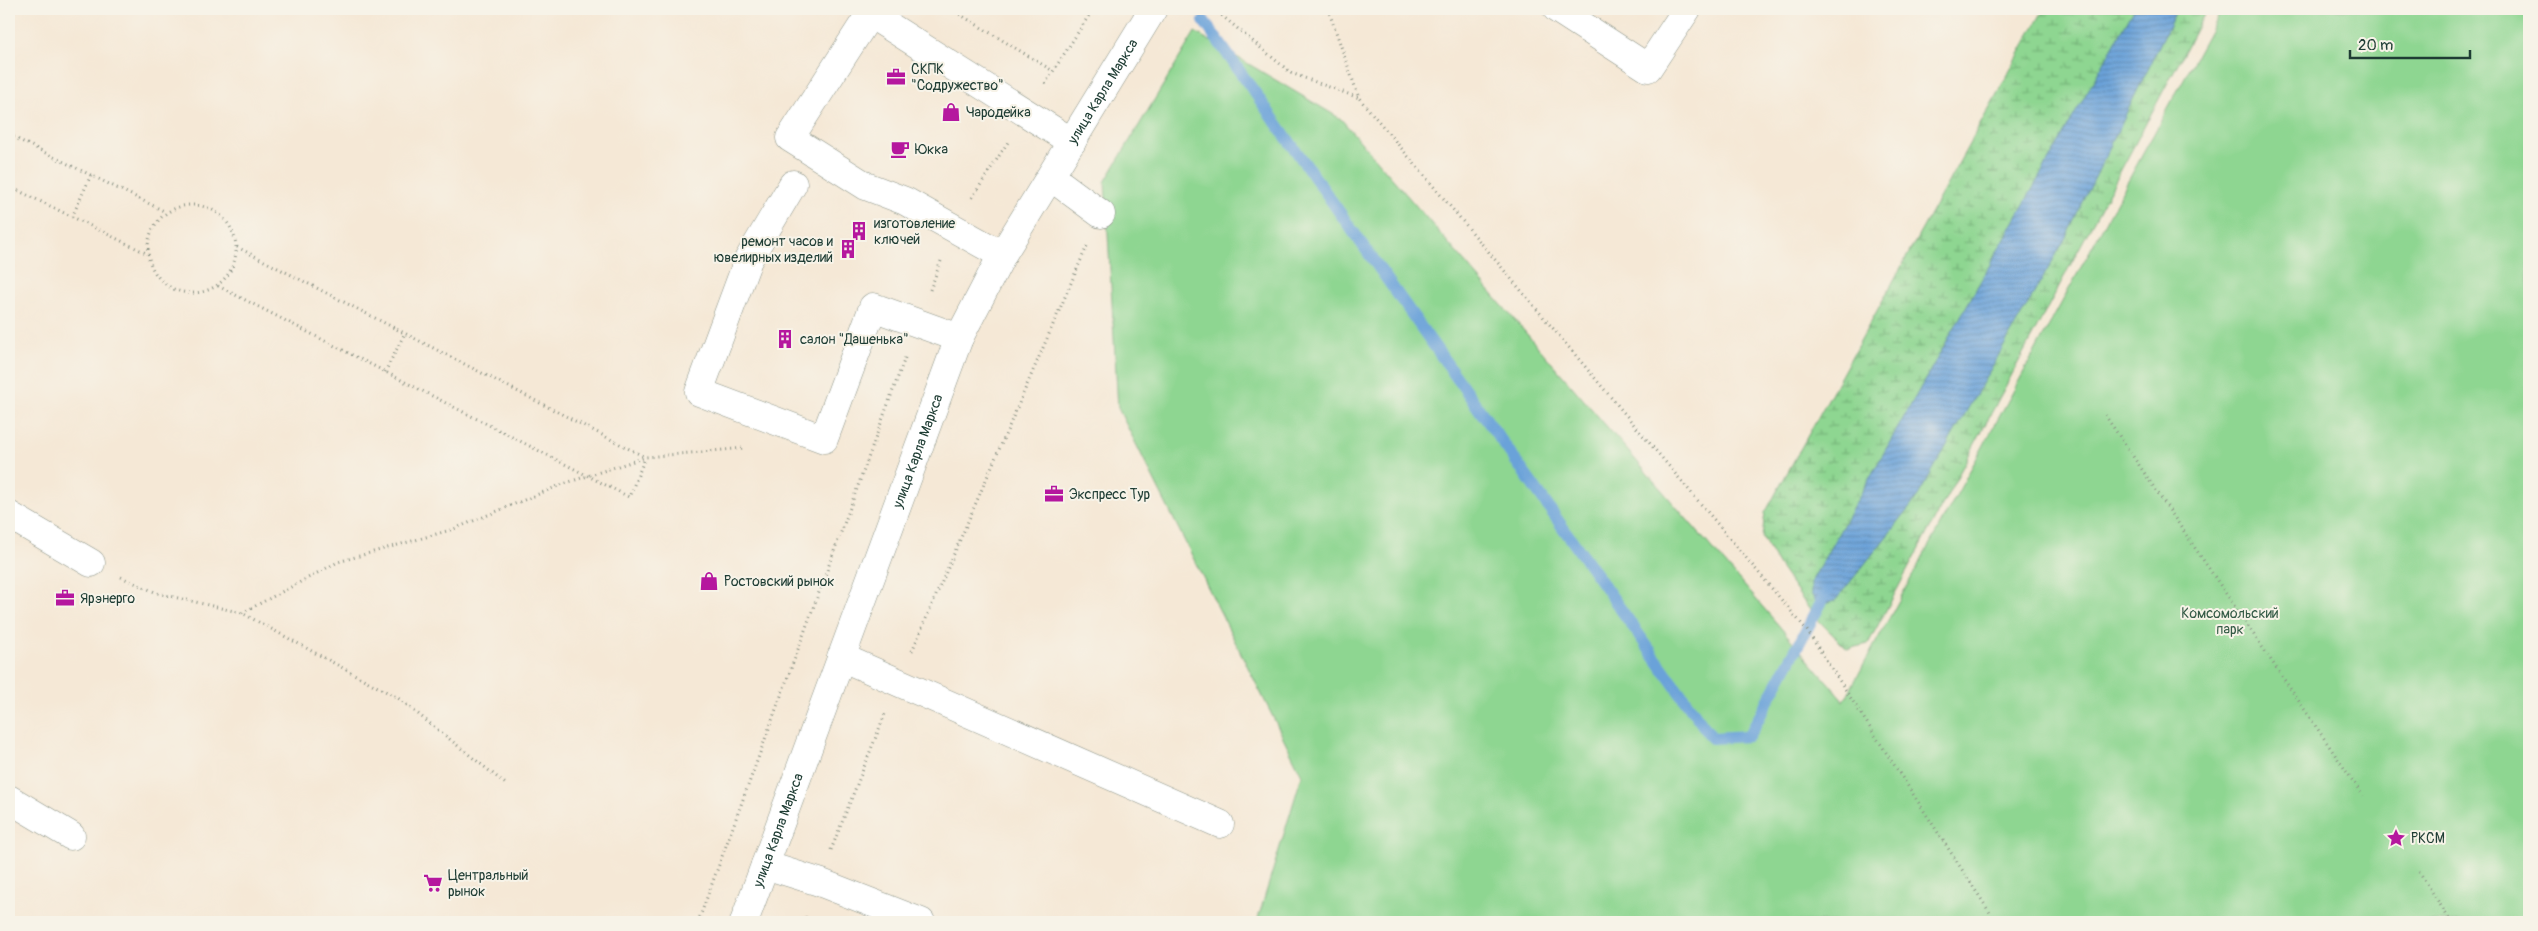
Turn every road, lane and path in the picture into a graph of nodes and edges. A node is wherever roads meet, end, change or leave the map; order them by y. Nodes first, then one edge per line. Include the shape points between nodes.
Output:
1 (952, 9) edge
2 (1153, 9) edge
3 (1214, 9) edge
4 (1328, 9) edge
5 (1557, 9) edge
6 (1687, 9) edge
7 (1053, 71) dead end
8 (1359, 98) junction
9 (9, 134) edge
10 (1072, 142) junction
11 (91, 175) junction
12 (1051, 177) junction
13 (792, 184) dead end
14 (9, 186) edge
15 (166, 212) junction
16 (1101, 214) joint
17 (72, 217) junction
18 (237, 247) junction
19 (146, 253) junction
20 (1002, 255) junction
21 (218, 286) junction
22 (406, 334) junction
23 (959, 338) junction
24 (384, 372) junction
25 (2106, 415) dead end
26 (646, 457) junction
27 (588, 476) junction
28 (9, 515) edge
29 (91, 563) joint
30 (242, 613) junction
31 (841, 658) junction
32 (898, 682) junction
33 (508, 785) dead end
34 (2363, 796) dead end
35 (9, 799) edge
36 (1220, 824) dead end
37 (71, 836) dead end
38 (764, 865) junction
39 (2419, 871) dead end
40 (819, 882) junction
41 (744, 922) edge
42 (804, 922) edge
43 (922, 922) edge
44 (1996, 922) edge
45 (2452, 922) edge

1 - 7 path
2 - 10 street, улица Карла Маркса
3 - 8 path via 1291,73
4 - 8 path
5 - 6 street via 1648,68
8 - 44 path via 1806,629
9 - 11 path
10 - 12 street, улица Карла Маркса
10 - 20 street via 870,14 790,138 866,186 905,201
11 - 15 path
11 - 17 path
12 - 16 street
12 - 20 street, улица Карла Маркса
13 - 23 street via 748,260 699,392 824,439 873,307
14 - 17 path
15 - 18 path via 188,204 211,208 229,223
15 - 19 path via 150,230
16 - 32 path
17 - 19 path
18 - 21 path via 233,268
18 - 22 path
19 - 21 path via 154,275 172,290 196,294
20 - 23 street, улица Карла Маркса
21 - 24 path
22 - 24 path
22 - 26 path
23 - 31 street, улица Карла Маркса
24 - 27 path
25 - 34 path
26 - 27 path
26 - 27 path via 629,497
27 - 30 path via 454,529 338,562
28 - 29 street
29 - 30 path via 157,593
30 - 33 path via 398,698
31 - 32 street
31 - 38 street, улица Карла Маркса
32 - 36 street
32 - 40 path
35 - 37 street
38 - 40 street
38 - 41 street, улица Карла Маркса
39 - 45 path
40 - 42 path
40 - 43 street

